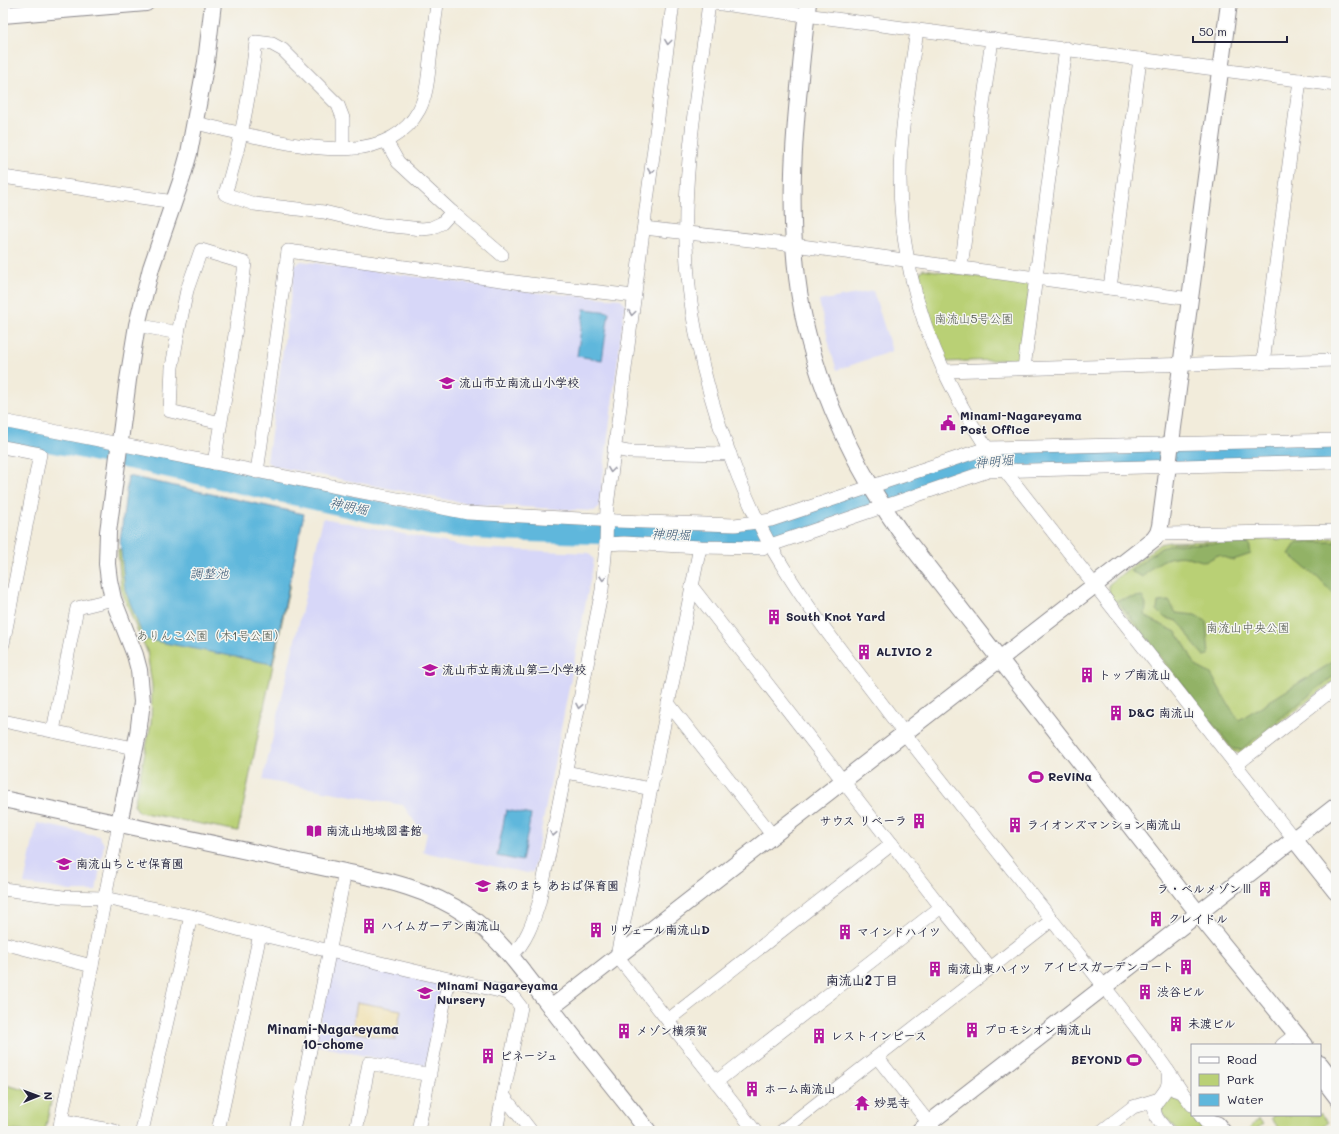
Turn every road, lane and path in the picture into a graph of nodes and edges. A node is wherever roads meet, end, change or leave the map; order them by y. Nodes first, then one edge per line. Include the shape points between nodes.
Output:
1 (146, 3) edge
2 (214, 3) edge
3 (437, 3) edge
4 (673, 3) edge
5 (709, 3) edge
6 (714, 3) edge
7 (1229, 3) edge
8 (807, 9) edge
9 (3, 15) edge
10 (917, 30) junction
11 (992, 39) junction
12 (1066, 48) junction
13 (1140, 59) junction
14 (1220, 69) junction
15 (1300, 80) junction
16 (1336, 85) edge
17 (196, 123) junction
18 (242, 133) junction
19 (386, 141) junction
20 (343, 148) junction
21 (3, 177) edge
22 (174, 202) junction
23 (452, 212) junction
24 (644, 228) junction
25 (686, 232) junction
26 (794, 245) junction
27 (502, 255) dead end
28 (908, 261) junction
29 (961, 267) junction
30 (1036, 277) junction
31 (1110, 288) junction
32 (634, 296) junction
33 (1190, 299) junction
34 (137, 324) junction
35 (178, 333) junction
36 (1336, 360) edge
37 (1263, 363) junction
38 (1182, 365) junction
39 (1024, 368) junction
40 (943, 371) junction
41 (3, 421) edge
42 (221, 423) junction
43 (1336, 440) edge
44 (3, 447) edge
45 (987, 448) junction
46 (614, 449) junction
47 (118, 453) junction
48 (730, 454) junction
49 (1169, 455) junction
50 (1336, 462) edge
51 (214, 464) junction
52 (1005, 469) junction
53 (257, 472) junction
54 (876, 497) junction
55 (606, 523) junction
56 (758, 523) junction
57 (1336, 531) edge
58 (1158, 533) junction
59 (605, 542) junction
60 (771, 545) junction
61 (700, 547) junction
62 (1095, 586) junction
63 (692, 587) junction
64 (113, 599) junction
65 (3, 644) edge
66 (1000, 659) junction
67 (1336, 687) edge
68 (668, 703) junction
69 (3, 721) edge
70 (53, 731) junction
71 (904, 733) junction
72 (134, 748) junction
73 (1236, 765) junction
74 (566, 772) junction
75 (843, 781) junction
76 (651, 790) junction
77 (3, 799) edge
78 (1336, 806) edge
79 (119, 823) junction
80 (773, 836) junction
81 (1294, 839) junction
82 (892, 844) junction
83 (345, 872) junction
84 (3, 889) edge
85 (1336, 892) edge
86 (104, 898) junction
87 (941, 907) junction
88 (1198, 913) junction
89 (192, 916) junction
90 (1052, 920) junction
91 (260, 934) junction
92 (3, 944) edge
93 (329, 950) junction
94 (510, 956) junction
95 (618, 956) junction
96 (92, 966) junction
97 (990, 967) junction
98 (448, 979) junction
99 (1104, 986) junction
100 (551, 1008) junction
101 (668, 1020) junction
102 (1301, 1040) edge
103 (1286, 1044) edge
104 (877, 1057) junction
105 (1321, 1065) edge
106 (1168, 1071) junction
107 (430, 1075) junction
108 (1321, 1081) edge
109 (716, 1082) junction
110 (1336, 1085) edge
111 (1182, 1092) junction
112 (503, 1095) junction
113 (1160, 1096) junction
114 (1336, 1101) edge
115 (1191, 1104) edge
116 (1133, 1107) junction
117 (1201, 1116) edge
118 (1210, 1116) edge
119 (1157, 1118) junction
120 (60, 1126) edge
121 (927, 1128) edge
122 (115, 1131) edge
123 (142, 1131) edge
124 (218, 1131) edge
125 (294, 1131) edge
126 (356, 1131) edge
127 (418, 1131) edge
128 (496, 1131) edge
129 (531, 1131) edge
130 (648, 1131) edge
131 (755, 1131) edge
132 (782, 1131) edge
133 (1102, 1131) edge
134 (1167, 1131) edge
135 (1213, 1131) edge
136 (1226, 1131) edge

1 - 9 street
2 - 17 street
3 - 19 street via 425,95 409,124
4 -> 24 street
5 - 25 street via 687,176
6 - 8 street
7 - 14 street
8 - 10 street
8 - 26 street via 793,149
10 - 11 street
10 - 28 street via 902,139 900,177 901,211
11 - 12 street
11 - 29 street
12 - 13 street
12 - 30 street
13 - 14 street
13 - 31 street
14 - 15 street
14 - 33 street
15 - 16 street
15 - 37 street
17 - 18 street
17 - 22 street
18 - 20 street via 306,147
18 - 20 street via 256,42 272,44 283,50 338,105 343,118
18 - 23 street via 226,194 254,204 324,212 374,224 422,229 442,223
19 - 20 street via 368,147
19 - 23 street via 398,162
21 - 22 street
22 - 34 street via 151,268
23 - 27 street
24 - 25 street
24 - 32 street
25 - 26 street
25 - 48 street via 688,272 701,360 711,401
26 - 28 street
26 - 54 street via 797,279 818,369 841,429
28 - 29 street
28 - 40 street via 918,303
29 - 30 street
30 - 31 street
30 - 39 street
31 - 33 street
32 -> 46 street
32 - 53 street via 288,251
33 - 38 street
34 - 35 street
34 - 47 street
35 - 42 street via 172,367 170,411
35 - 42 street via 187,290 201,250 245,263 237,330
36 - 37 street
37 - 38 street
38 - 39 street
38 - 49 street
39 - 40 street
40 - 45 street
41 - 47 street
42 - 51 street
43 - 49 street
44 - 65 street via 40,454
45 - 49 street
45 - 52 street
45 - 54 street
46 - 48 street via 629,452
46 -> 55 street
47 - 51 street
47 - 64 street via 106,546
48 - 56 street
49 - 50 street
49 - 52 street
49 - 58 street
51 - 53 street
52 - 54 street
52 - 62 street
53 - 55 street via 468,513
54 - 56 street
54 - 60 street via 820,527
54 - 66 street
55 - 56 street
55 - 59 street
56 - 60 street
57 - 58 street
58 - 62 street via 1154,539
59 - 61 street
59 -> 74 street via 602,590
60 - 61 street via 762,548
60 - 71 street via 808,606
61 - 63 street
62 - 66 street
62 - 73 street
63 - 68 street
63 - 75 street
64 - 70 street via 77,608
64 - 72 street via 132,644 139,670 142,702
66 - 71 street
66 - 88 street
67 - 73 street
68 - 76 street
68 - 80 street
69 - 70 street
70 - 72 street
71 - 75 street
71 - 90 street
72 - 79 street
73 - 81 street
74 - 76 street
74 -> 94 street via 536,912 519,948
75 - 80 street
75 - 82 street
76 - 95 street
77 - 79 street
78 - 81 street
79 - 83 street
79 - 86 street
80 - 95 street
81 - 85 street
81 - 88 street
82 - 87 street
82 - 101 street
83 - 93 street
83 - 94 street via 397,883 438,899 473,920
84 - 86 street via 63,897
86 - 89 street
86 - 96 street
87 - 97 street
87 - 109 street
88 - 99 street
88 - 102 street
89 - 91 street
89 - 123 street
90 - 97 street
90 - 99 street
91 - 93 street
91 - 124 street
92 - 96 street
93 - 98 street
93 - 125 street
94 - 100 street
95 - 100 street
95 - 101 street
96 - 120 street
97 - 104 street
98 - 107 street
98 - 112 street via 508,993 521,1007
99 - 106 street
99 - 121 street
100 - 130 street
101 - 109 street
102 - 103 street
104 - 121 street
104 - 132 street
105 - 110 street
106 - 111 street
106 - 113 street via 1167,1085
107 - 126 street via 369,1063
107 - 127 street
108 - 114 street
109 - 131 street
111 - 113 street via 1170,1090
111 - 115 street
112 - 128 street
112 - 129 street
113 - 116 street
113 - 119 street via 1155,1111
116 - 119 street via 1150,1112
116 - 133 street
117 - 135 street
118 - 136 street
119 - 134 street
120 - 122 street

